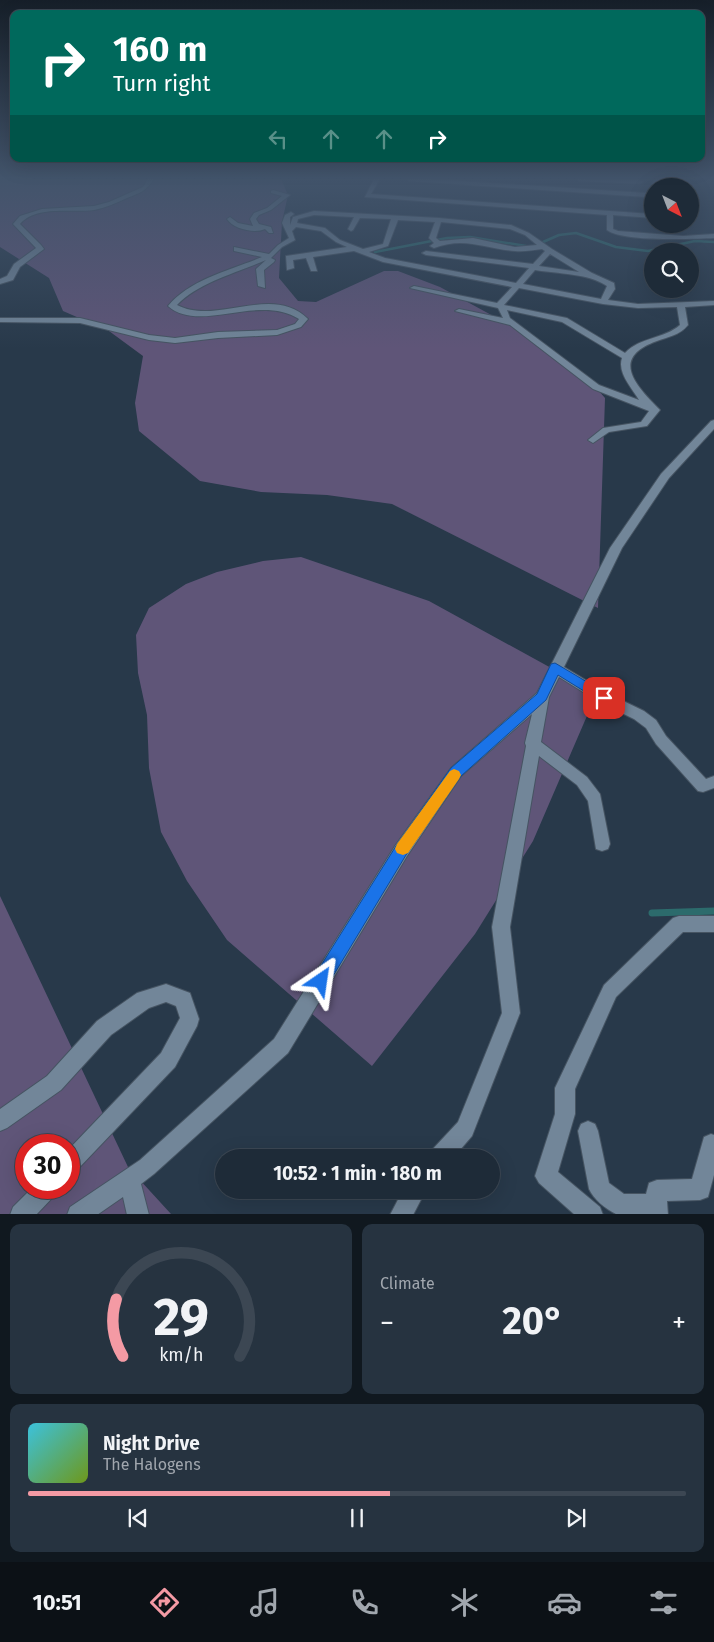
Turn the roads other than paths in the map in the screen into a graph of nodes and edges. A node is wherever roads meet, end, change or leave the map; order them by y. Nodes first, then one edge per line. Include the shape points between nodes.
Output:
1 (28, 236) edge
2 (288, 236) edge
3 (332, 236) edge
4 (389, 236) edge
5 (437, 236) edge
6 (529, 236) edge
7 (651, 236) edge
8 (714, 236) edge
9 (436, 241) junction
10 (237, 249) dead end
11 (546, 249) junction
12 (360, 250) junction
13 (310, 253) junction
14 (426, 253) junction
15 (272, 257) junction
16 (410, 265) junction
17 (535, 267) junction
18 (290, 268) dead end
19 (314, 269) dead end
20 (238, 274) dead end
21 (588, 276) junction
22 (0, 282) edge
23 (262, 286) dead end
24 (517, 286) junction
25 (414, 288) dead end
26 (603, 302) junction
27 (681, 304) junction
28 (714, 304) edge
29 (500, 305) junction
30 (458, 312) dead end
31 (0, 320) edge
32 (512, 323) junction
33 (626, 357) junction
34 (648, 406) junction
35 (714, 422) edge
36 (593, 440) dead end
37 (555, 668) junction
38 (542, 697) junction
39 (532, 743) junction
40 (714, 782) edge
41 (602, 844) dead end
42 (714, 924) edge
43 (0, 1122) edge
44 (588, 1131) dead end
45 (711, 1144) dead end
46 (446, 1149) edge
47 (80, 1152) edge
48 (129, 1180) junction
49 (35, 1199) edge
50 (410, 1199) edge
51 (21, 1214) edge
52 (78, 1214) edge
53 (138, 1214) edge
54 (402, 1214) edge
55 (592, 1214) edge
56 (657, 1214) edge

1 - 22 street via 40,249 18,266 10,278
2 - 15 street
3 - 12 street
4 - 12 street via 386,245
5 - 9 street
6 - 11 street
7 - 8 street
9 - 11 street via 468,240 515,249
9 - 14 street
10 - 15 street
11 - 17 street
11 - 21 street
12 - 13 street
12 - 16 street via 383,260
13 - 18 street via 289,258
13 - 19 street
14 - 16 street
14 - 17 street
15 - 20 street
15 - 23 street via 260,269
15 - 31 street via 191,290 172,306 184,313 250,307 282,309 304,319 301,325 276,333 169,340 90,322
16 - 24 street
17 - 21 street
17 - 24 street
21 - 26 street via 611,285
24 - 26 street
24 - 29 street
25 - 29 street
26 - 27 street via 638,306
27 - 28 street
27 - 33 street via 684,325 631,349
29 - 32 street
29 - 33 street via 564,320
30 - 32 street
32 - 34 street via 596,387
33 - 34 street via 626,372
34 - 36 street via 655,410 644,424 606,430
35 - 37 street via 665,476 616,548
37 - 38 street
37 - 40 street via 639,715 651,724 661,740 703,786
38 - 39 street
38 - 48 street via 456,772 401,851 281,1046
39 - 41 street via 587,787 595,799
39 - 46 street via 501,927 511,1013 465,1129
42 - 55 street via 679,924 610,990 565,1088 566,1114 546,1176
43 - 47 street via 54,1083 104,1028 144,1000 166,993 183,1000 190,1019 168,1060
44 - 56 street via 600,1189 621,1205 644,1204
45 - 56 street via 700,1189 657,1192
48 - 52 street
48 - 53 street
49 - 51 street
50 - 54 street

